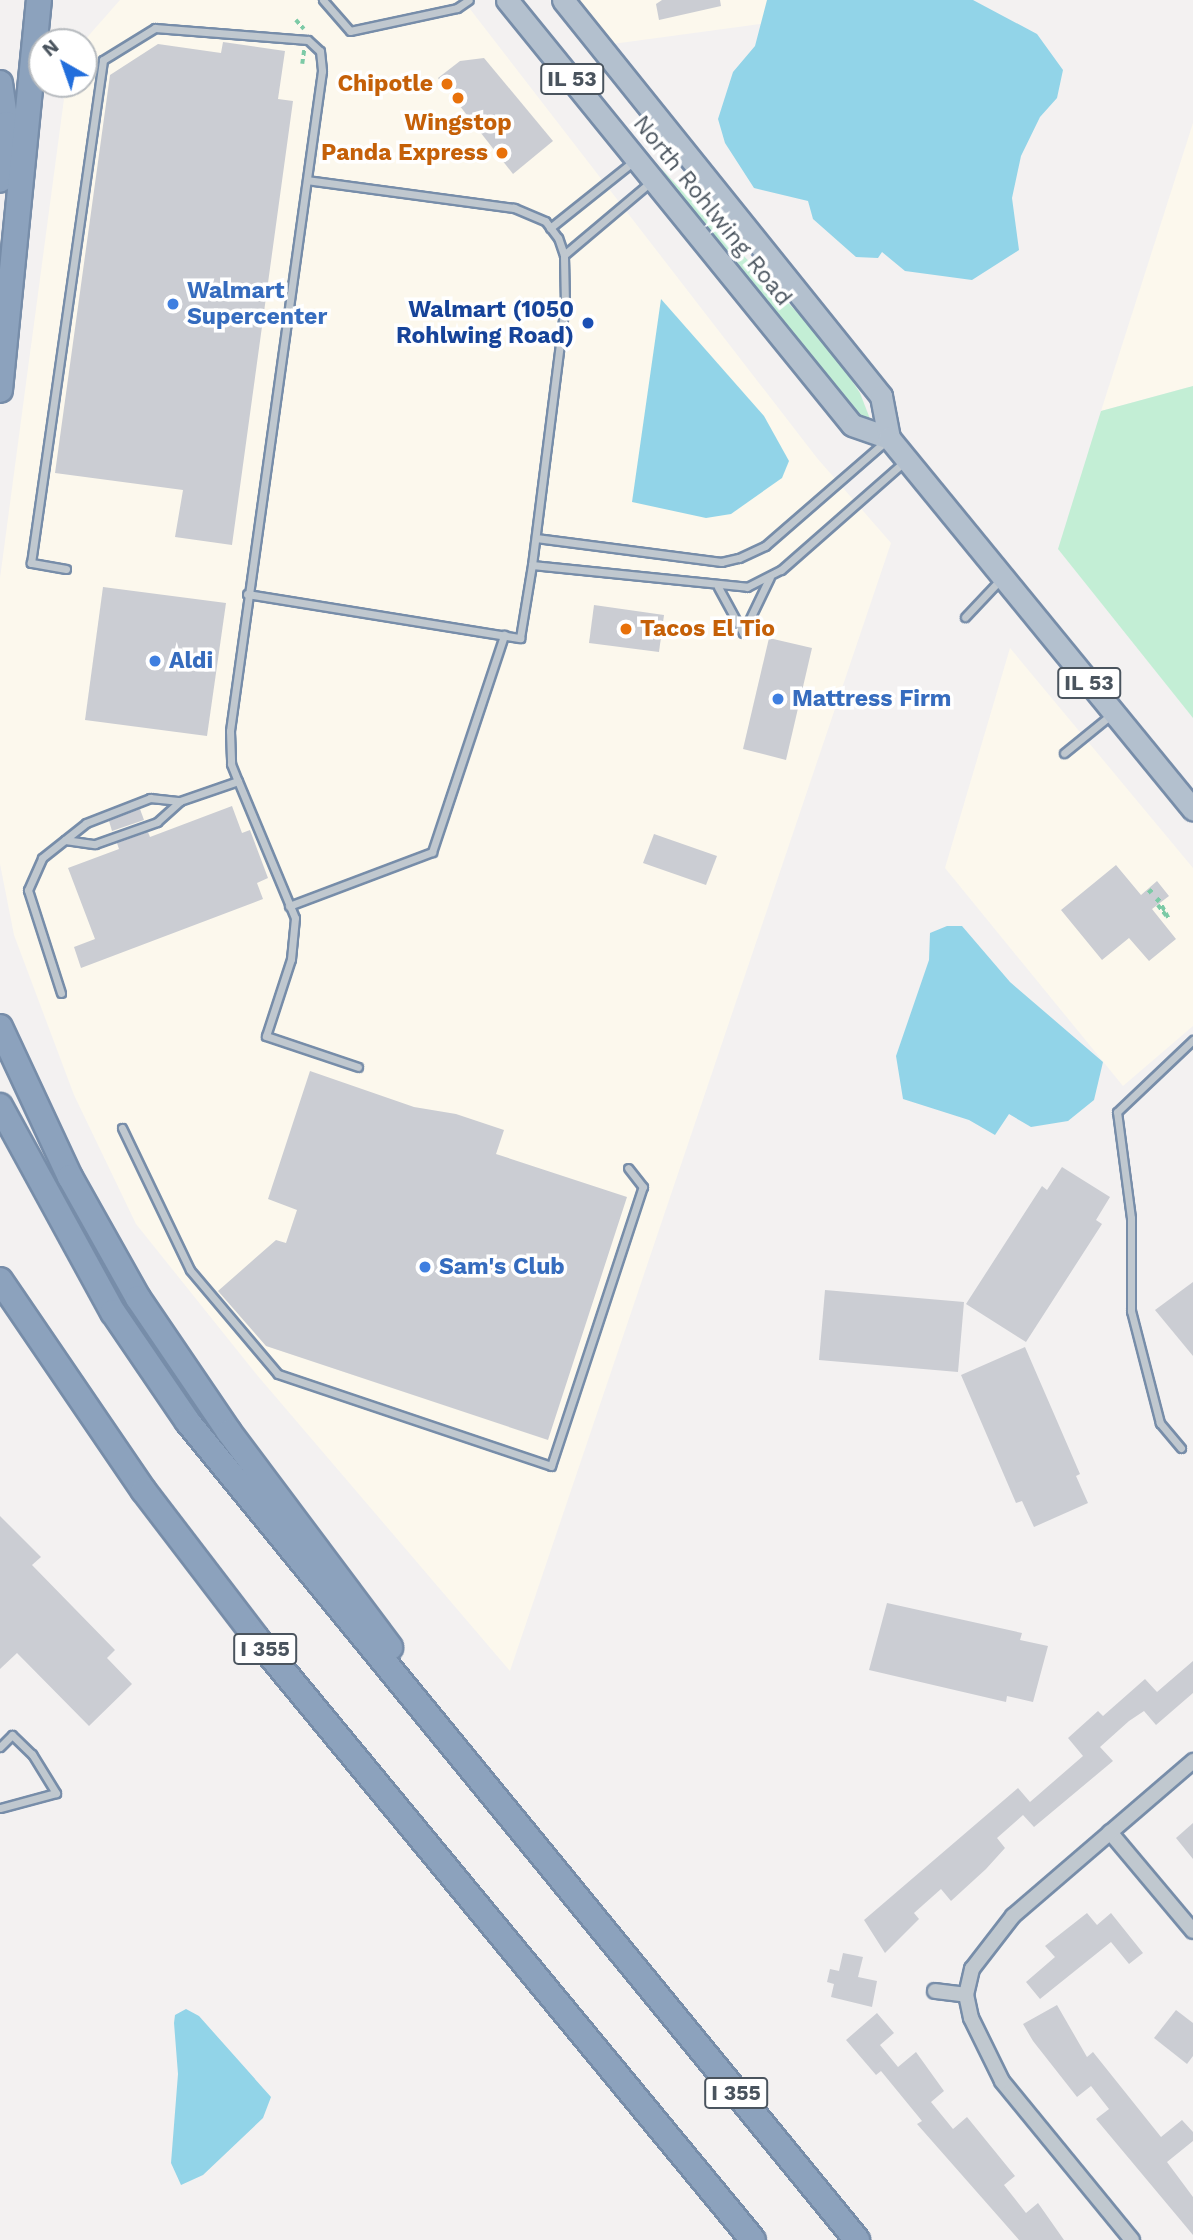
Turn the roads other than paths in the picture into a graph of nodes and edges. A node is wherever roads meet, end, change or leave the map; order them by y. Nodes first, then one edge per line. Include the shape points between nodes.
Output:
1 (40, 0) edge
2 (323, 0) edge
3 (469, 0) edge
4 (507, 0) edge
5 (563, 0) edge
6 (0, 83) edge
7 (636, 159) junction
8 (653, 179) junction
9 (0, 180) edge
10 (308, 180) junction
11 (550, 228) junction
12 (564, 255) junction
13 (0, 390) edge
14 (889, 438) junction
15 (907, 460) junction
16 (536, 538) junction
17 (532, 565) junction
18 (66, 569) dead end
19 (1002, 576) junction
20 (770, 577) junction
21 (718, 587) junction
22 (247, 594) junction
23 (965, 617) dead end
24 (504, 635) junction
25 (1114, 712) junction
26 (1064, 753) dead end
27 (238, 781) junction
28 (180, 801) junction
29 (1193, 810) edge
30 (65, 841) junction
31 (289, 906) junction
32 (61, 993) dead end
33 (0, 1027) edge
34 (1193, 1040) edge
35 (358, 1067) dead end
36 (0, 1106) edge
37 (122, 1128) dead end
38 (628, 1168) dead end
39 (0, 1280) edge
40 (1181, 1448) dead end
41 (0, 1747) edge
42 (1193, 1761) edge
43 (499, 1802) junction
44 (0, 1808) edge
45 (1111, 1832) junction
46 (1193, 1931) edge
47 (935, 1991) dead end
48 (966, 1995) junction
49 (753, 2240) edge
50 (856, 2240) edge
51 (1132, 2240) edge

1 - 13 highway
2 - 3 lane via 350,31 457,8
4 - 7 main road, North Rohlwing Road / IL 53
5 - 14 main road, North Rohlwing Road / IL 53 via 881,396
6 - 9 highway via 6,124
7 - 8 main road, North Rohlwing Road / IL 53
7 - 11 lane
8 - 12 lane
8 - 14 main road, North Rohlwing Road / IL 53 via 852,425
10 - 11 lane via 514,208
10 - 18 lane via 322,71 320,51 309,40 155,28 103,60 31,563
10 - 22 lane
11 - 12 lane
12 - 16 lane via 565,304
14 - 15 main road, North Rohlwing Road / IL 53
14 - 16 lane via 765,546 739,558 721,562
15 - 19 main road, North Rohlwing Road / IL 53
15 - 20 lane
16 - 17 lane
17 - 21 lane
17 - 24 lane via 520,638
19 - 23 lane
19 - 25 main road, North Rohlwing Road / IL 53
20 - 21 lane via 747,587
20 - 21 lane via 743,633
22 - 24 lane
22 - 27 lane via 230,731 231,764
24 - 31 lane via 432,852
25 - 26 lane
25 - 29 main road, North Rohlwing Road / IL 53
27 - 28 lane
27 - 31 lane
28 - 30 lane via 150,798 86,823
28 - 30 lane via 157,822 96,844
30 - 32 lane via 42,858 28,890
31 - 35 lane via 295,918 291,959 266,1036
33 - 43 highway via 70,1177 173,1352
34 - 40 lane via 1117,1112 1131,1218 1131,1311 1160,1423
36 - 43 highway, I 355 via 113,1312 188,1422
37 - 38 lane via 190,1270 278,1374 551,1466 643,1187
39 - 49 highway, I 355 via 144,1491 257,1639
41 - 44 lane via 12,1735 32,1754 56,1793
42 - 45 street
43 - 50 highway, I 355
45 - 46 street
45 - 48 street via 1013,1916 986,1946 972,1969
47 - 48 street
48 - 51 street via 971,2018 1002,2081

